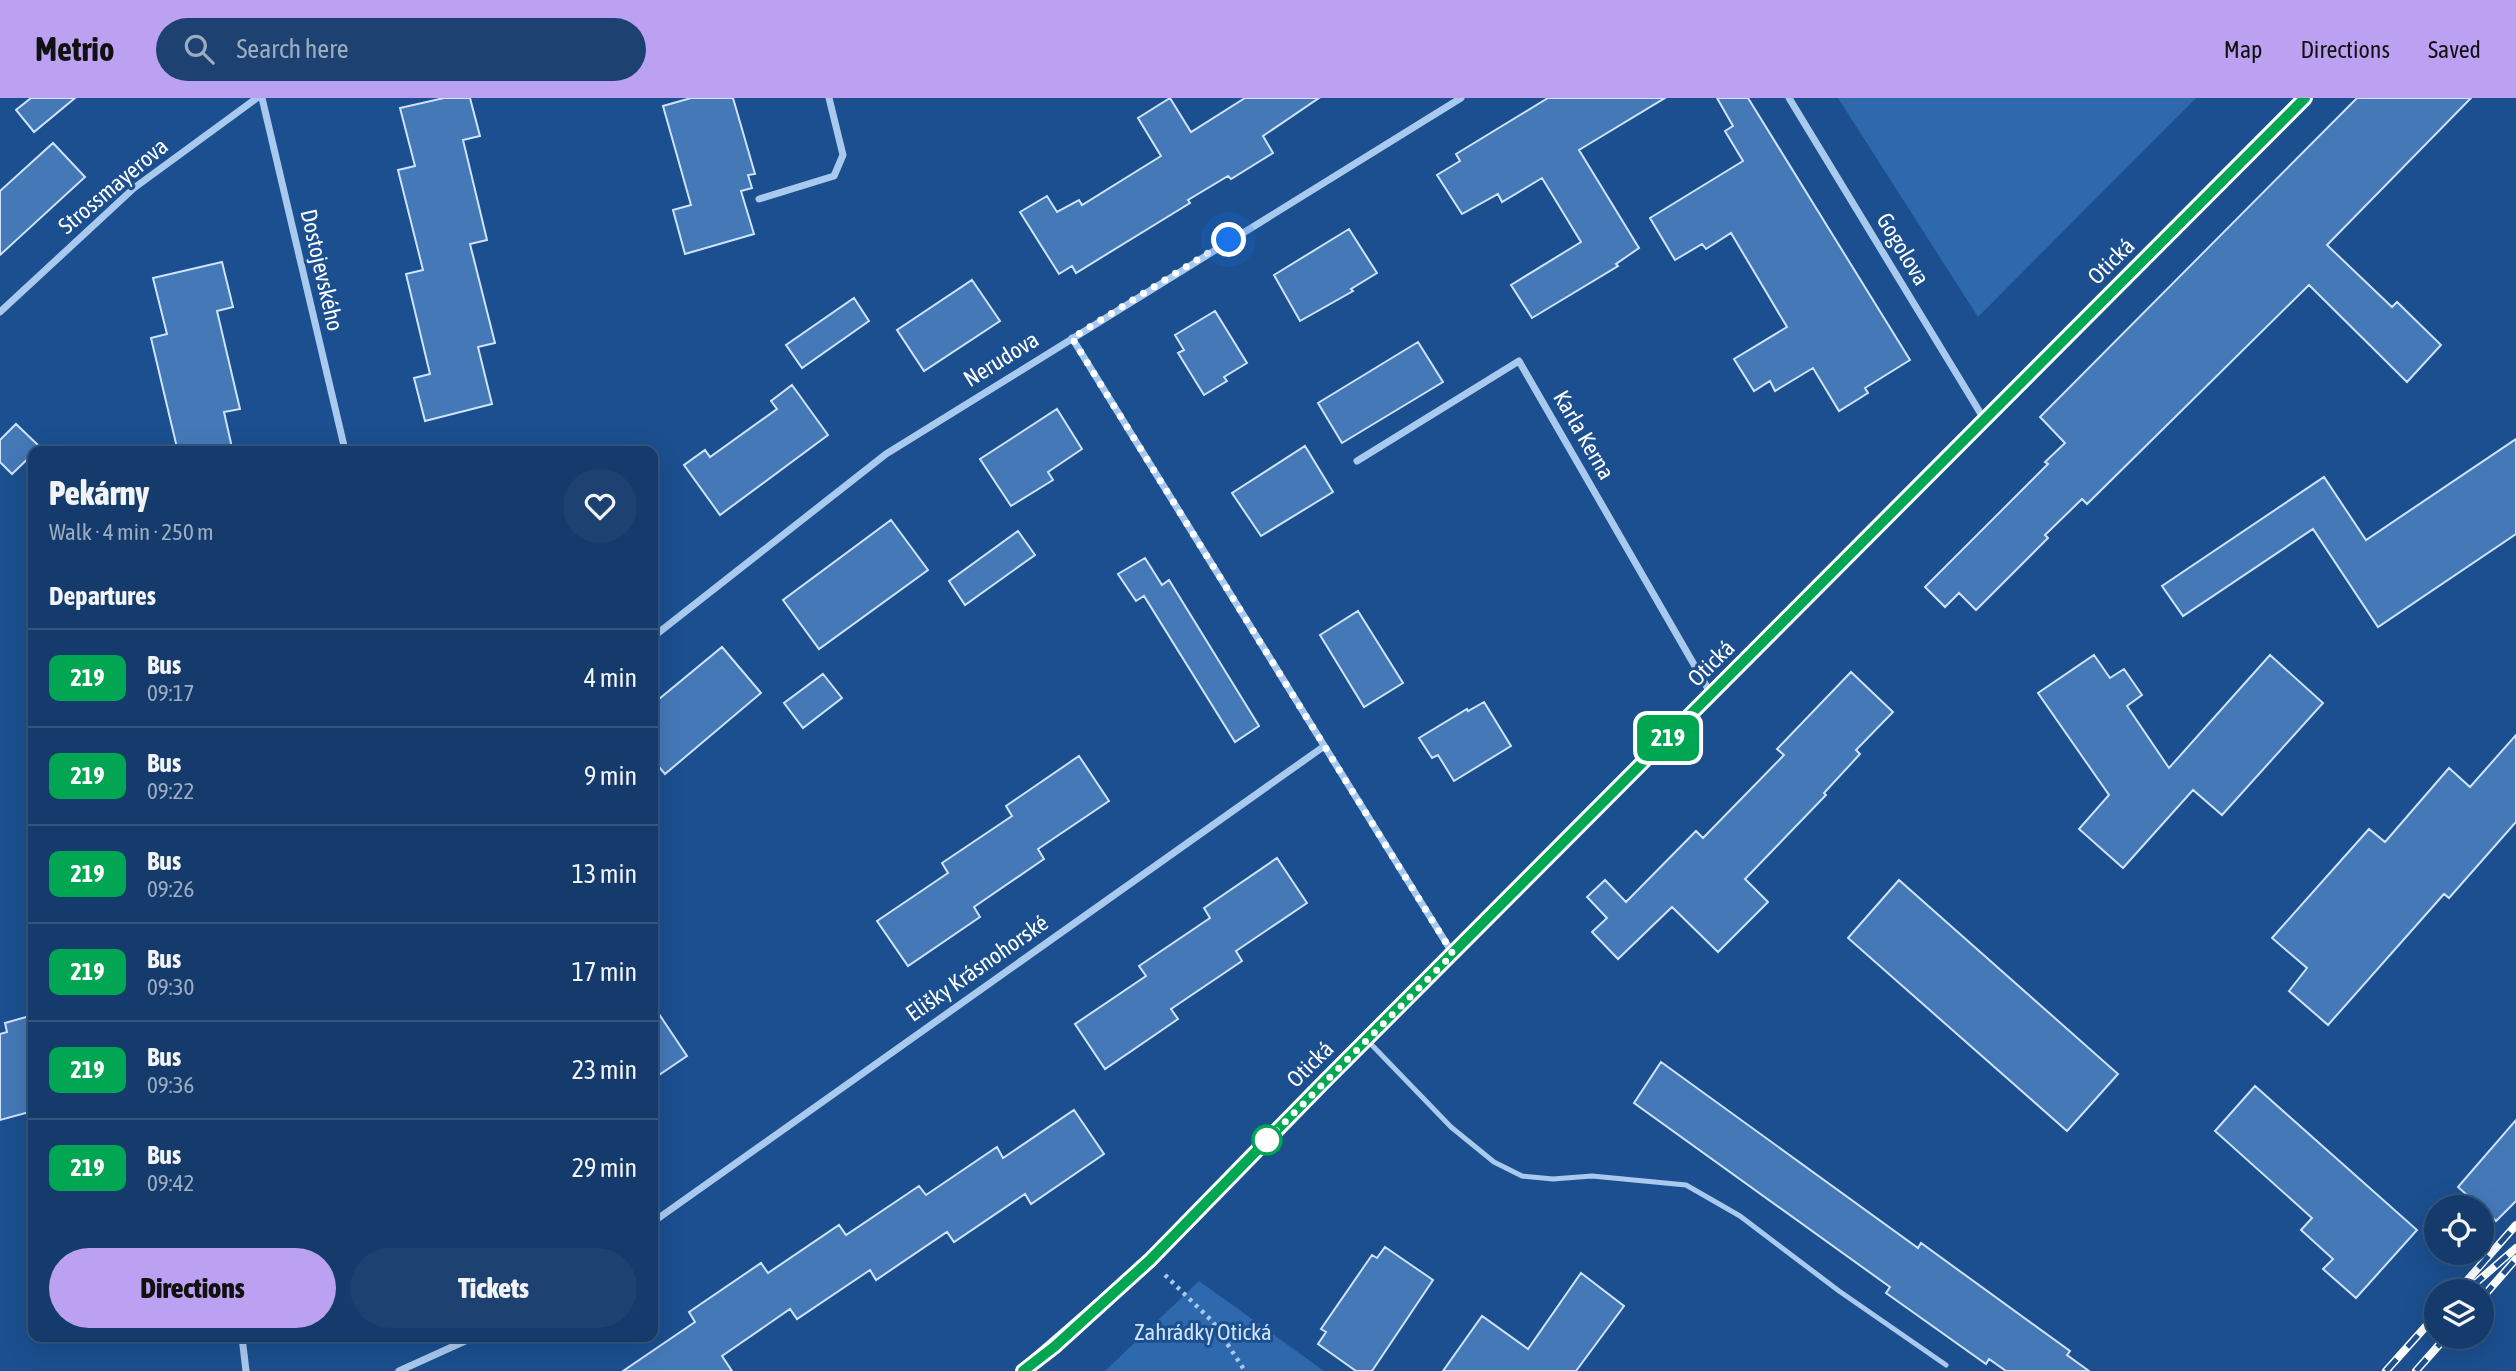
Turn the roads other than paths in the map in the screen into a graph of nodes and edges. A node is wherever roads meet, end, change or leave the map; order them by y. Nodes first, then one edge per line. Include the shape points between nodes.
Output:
1 (257, 98) edge
2 (262, 98) edge
3 (829, 98) edge
4 (1461, 98) edge
5 (1789, 98) edge
6 (2305, 98) edge
7 (759, 199) dead end
8 (0, 312) edge
9 (1072, 338) junction
10 (1984, 420) junction
11 (344, 446) edge
12 (1357, 461) dead end
13 (658, 633) edge
14 (1711, 695) junction
15 (1323, 747) junction
16 (1453, 954) junction
17 (1367, 1040) junction
18 (658, 1218) edge
19 (243, 1342) edge
20 (463, 1342) edge
21 (1946, 1365) dead end
22 (246, 1371) edge
23 (399, 1371) edge
24 (1023, 1371) edge

1 - 8 street, Strossmayerova via 134,188
2 - 11 street, Dostojevského
3 - 7 street via 843,155 834,176
4 - 9 street, Nerudova
5 - 10 street, Gogolova
6 - 10 street, Otická
9 - 13 street, Nerudova via 886,454
9 - 15 street
10 - 14 street, Otická
12 - 14 street, Karla Kerna via 1519,361
14 - 16 street, Otická
15 - 16 street
15 - 18 street, Elišky Krásnohorské
16 - 17 street, Otická
17 - 21 lane via 1451,1127 1494,1162 1522,1176 1553,1180 1592,1176 1686,1185 1740,1216
17 - 24 street, Otická via 1150,1260
19 - 22 street
20 - 23 street

